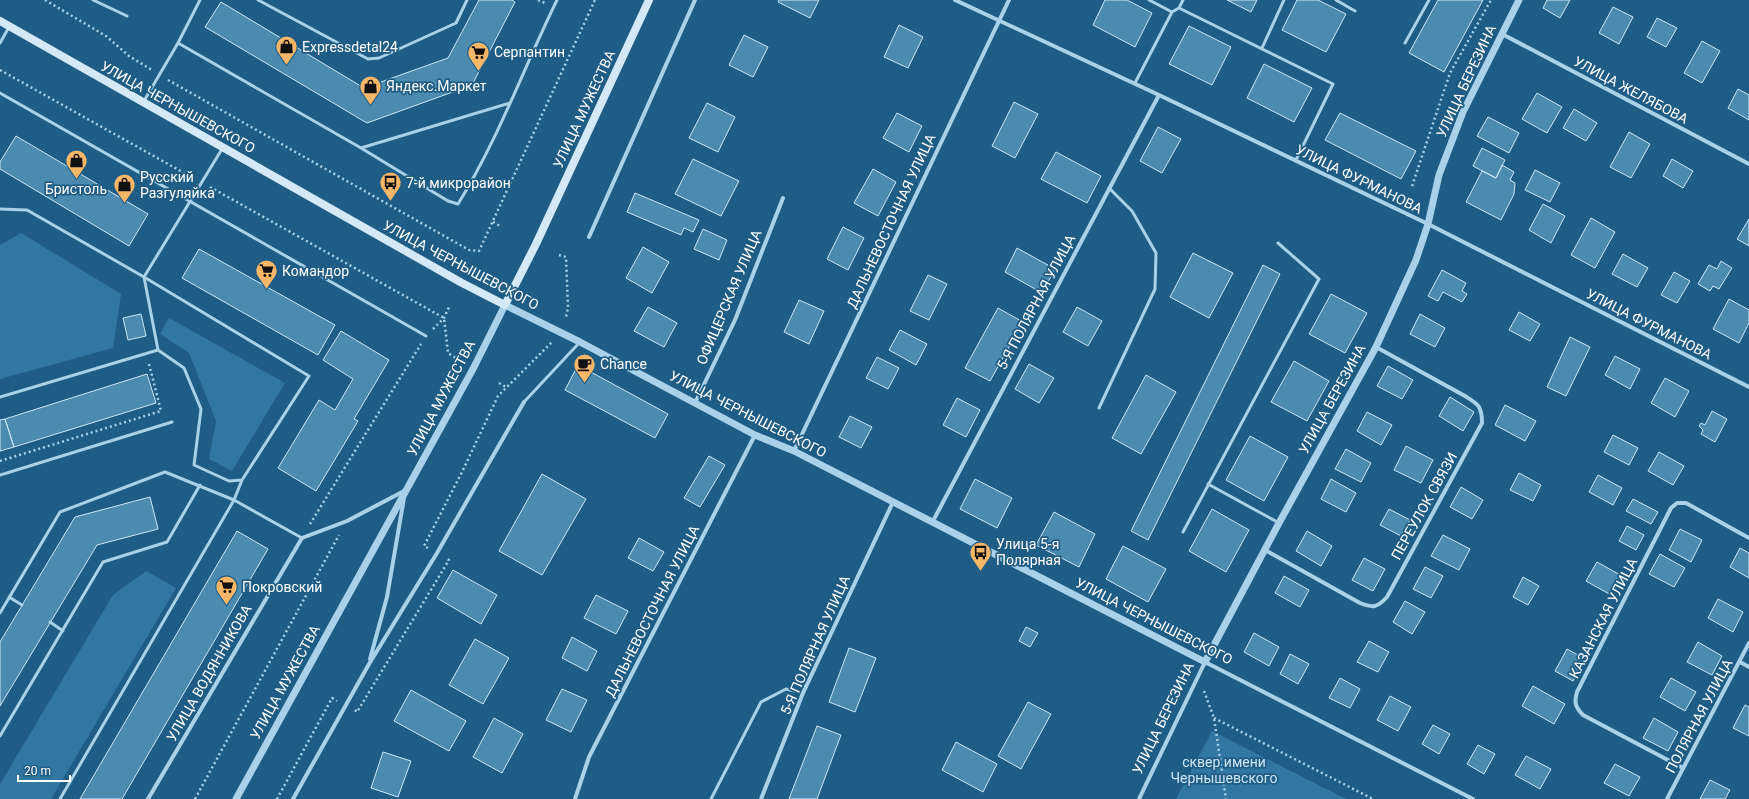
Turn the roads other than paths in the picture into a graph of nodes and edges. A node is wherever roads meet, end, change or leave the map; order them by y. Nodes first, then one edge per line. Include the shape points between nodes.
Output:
1 (93, 0) edge
2 (200, 0) edge
3 (258, 0) edge
4 (467, 0) edge
5 (558, 0) edge
6 (650, 0) edge
7 (695, 0) edge
8 (955, 0) edge
9 (1009, 0) edge
10 (1149, 0) edge
11 (1183, 0) edge
12 (1284, 0) edge
13 (1336, 0) edge
14 (1429, 0) edge
15 (1519, 0) edge
16 (1179, 8) junction
17 (1355, 11) dead end
18 (1172, 12) junction
19 (126, 16) dead end
20 (0, 21) edge
21 (998, 21) junction
22 (9, 27) junction
23 (1502, 34) junction
24 (0, 43) edge
25 (178, 43) junction
26 (1405, 43) dead end
27 (1262, 48) junction
28 (1135, 83) junction
29 (0, 93) edge
30 (1160, 95) junction
31 (143, 103) junction
32 (510, 103) junction
33 (223, 147) junction
34 (361, 148) junction
35 (1296, 160) junction
36 (1749, 164) edge
37 (1109, 188) junction
38 (782, 198) dead end
39 (189, 202) junction
40 (0, 209) edge
41 (1428, 224) junction
42 (589, 237) dead end
43 (1278, 243) dead end
44 (144, 277) junction
45 (505, 305) junction
46 (426, 336) road end
47 (580, 342) junction
48 (1376, 347) junction
49 (158, 350) junction
50 (1749, 387) edge
51 (0, 398) edge
52 (524, 402) joint
53 (695, 404) junction
54 (1099, 408) dead end
55 (172, 422) dead end
56 (755, 435) junction
57 (794, 452) junction
58 (0, 475) edge
59 (242, 480) junction
60 (1208, 484) junction
61 (200, 485) junction
62 (406, 490) junction
63 (234, 500) junction
64 (893, 502) junction
65 (932, 521) junction
66 (1279, 523) junction
67 (1183, 532) dead end
68 (302, 538) junction
69 (1749, 538) edge
70 (1265, 550) junction
71 (9, 597) junction
72 (22, 605) dead end
73 (0, 613) edge
74 (50, 622) dead end
75 (63, 631) junction
76 (1749, 642) edge
77 (1205, 662) junction
78 (1740, 662) junction
79 (369, 664) junction
80 (1749, 666) edge
81 (803, 693) junction
82 (0, 736) edge
83 (1683, 768) junction
84 (60, 799) edge
85 (148, 799) edge
86 (236, 799) edge
87 (293, 799) edge
88 (575, 799) edge
89 (711, 799) edge
90 (761, 799) edge
91 (1139, 799) edge
92 (1473, 799) edge
93 (1667, 799) edge

1 - 19 lane
2 - 25 lane
3 - 4 lane via 368,59 379,58 456,23
5 - 32 lane
6 - 45 main road, УЛИЦА МУЖЕСТВА
7 - 42 street
8 - 21 street, УЛИЦА ФУРМАНОВА
9 - 21 street, ДАЛЬНЕВОСТОЧНАЯ УЛИЦА
10 - 18 lane
11 - 16 lane
12 - 27 lane
13 - 17 lane
14 - 26 lane
15 - 23 street, УЛИЦА БЕРЕЗИНА
16 - 18 lane
16 - 27 lane
18 - 28 lane
20 - 22 main road, УЛИЦА ЧЕРНЫШЕВСКОГО
21 - 28 street, УЛИЦА ФУРМАНОВА
21 - 57 street, ДАЛЬНЕВОСТОЧНАЯ УЛИЦА
22 - 24 lane
22 - 31 main road, УЛИЦА ЧЕРНЫШЕВСКОГО
23 - 36 street, УЛИЦА ЖЕЛЯБОВА
23 - 41 street, УЛИЦА БЕРЕЗИНА via 1454,134 1439,175
25 - 31 lane
25 - 34 lane
27 - 35 lane via 1333,84
28 - 30 street, УЛИЦА ФУРМАНОВА
29 - 39 lane
30 - 35 street, УЛИЦА ФУРМАНОВА
30 - 37 street, 5-Я ПОЛЯРНАЯ УЛИЦА
31 - 33 main road, УЛИЦА ЧЕРНЫШЕВСКОГО
32 - 34 lane
32 - 34 lane via 458,204 448,201
33 - 39 lane
33 - 45 main road, УЛИЦА ЧЕРНЫШЕВСКОГО
35 - 41 street, УЛИЦА ФУРМАНОВА
37 - 54 lane via 1132,211 1156,253 1155,289
37 - 65 street, 5-Я ПОЛЯРНАЯ УЛИЦА
38 - 53 street, ОФИЦЕРСКАЯ УЛИЦА via 735,320
39 - 44 lane
39 - 46 lane
40 - 44 lane via 27,210
41 - 48 street, УЛИЦА БЕРЕЗИНА via 1416,260
41 - 50 street, УЛИЦА ФУРМАНОВА
43 - 60 lane via 1319,279
44 - 49 lane
44 - 59 lane via 309,376
45 - 47 street, УЛИЦА ЧЕРНЫШЕВСКОГО
45 - 62 street, УЛИЦА МУЖЕСТВА
47 - 52 lane
47 - 53 street, УЛИЦА ЧЕРНЫШЕВСКОГО
48 - 66 street, УЛИЦА БЕРЕЗИНА
48 - 70 street, ПЕРЕУЛОК СВЯЗИ via 1478,404 1482,413 1482,423 1391,590 1380,605 1360,603
49 - 51 lane
49 - 59 lane via 184,368 201,409 194,465 229,481
52 - 79 street via 437,553
53 - 56 street, УЛИЦА ЧЕРНЫШЕВСКОГО
55 - 58 lane
56 - 57 street, УЛИЦА ЧЕРНЫШЕВСКОГО
56 - 88 street, ДАЛЬНЕВОСТОЧНАЯ УЛИЦА via 589,757
57 - 64 street, УЛИЦА ЧЕРНЫШЕВСКОГО
59 - 63 lane
60 - 66 lane
60 - 67 lane
61 - 63 lane
61 - 71 lane via 165,472 60,512
61 - 75 lane via 167,542 103,562
62 - 68 street via 347,521
62 - 79 street via 387,597
62 - 86 street, УЛИЦА МУЖЕСТВА
63 - 68 lane
63 - 84 lane
64 - 65 street, УЛИЦА ЧЕРНЫШЕВСКОГО
64 - 81 street, 5-Я ПОЛЯРНАЯ УЛИЦА
65 - 77 street, УЛИЦА ЧЕРНЫШЕВСКОГО
66 - 70 street, УЛИЦА БЕРЕЗИНА
68 - 85 street, УЛИЦА ВОДЯННИКОВА
69 - 83 street, КАЗАНСКАЯ УЛИЦА via 1686,503 1676,503 1671,508 1576,696 1576,708 1583,715
70 - 77 street, УЛИЦА БЕРЕЗИНА
71 - 72 lane
71 - 73 lane
74 - 75 lane
75 - 82 lane
76 - 78 street, ПОЛЯРНАЯ УЛИЦА
77 - 91 street, УЛИЦА БЕРЕЗИНА
77 - 92 street, УЛИЦА ЧЕРНЫШЕВСКОГО
78 - 80 street
78 - 83 street, ПОЛЯРНАЯ УЛИЦА
79 - 87 street
81 - 89 lane via 786,689 761,702
81 - 90 street, 5-Я ПОЛЯРНАЯ УЛИЦА
83 - 93 street, ПОЛЯРНАЯ УЛИЦА

